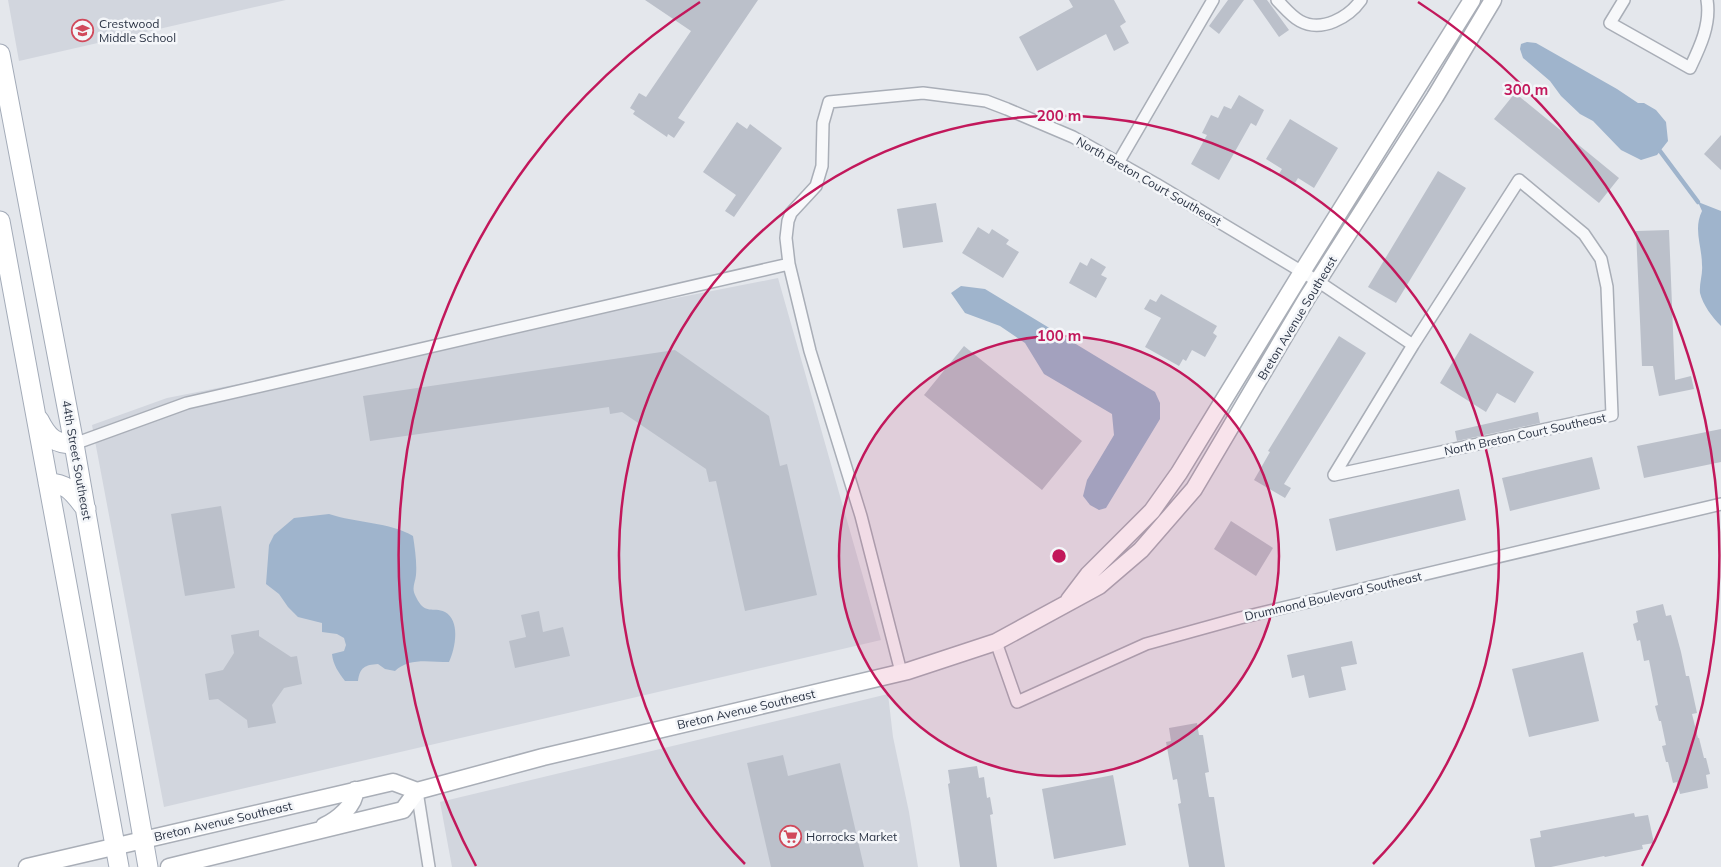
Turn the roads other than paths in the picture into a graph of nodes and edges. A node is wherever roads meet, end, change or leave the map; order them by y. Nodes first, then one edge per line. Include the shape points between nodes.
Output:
1 (1213, 0) edge
2 (1277, 0) edge
3 (1361, 0) edge
4 (1472, 0) edge
5 (1494, 0) edge
6 (1624, 0) edge
7 (1707, 0) edge
8 (0, 54) edge
9 (0, 122) edge
10 (17, 141) junction
11 (1118, 163) junction
12 (0, 221) edge
13 (789, 264) junction
14 (1302, 272) junction
15 (1319, 282) junction
16 (1413, 345) junction
17 (34, 410) junction
18 (74, 444) junction
19 (48, 483) junction
20 (1721, 504) edge
21 (86, 510) junction
22 (1066, 603) junction
23 (996, 642) junction
24 (901, 672) junction
25 (355, 790) junction
26 (417, 791) junction
27 (306, 834) junction
28 (144, 840) junction
29 (116, 847) junction
30 (27, 867) edge
31 (119, 867) edge
32 (148, 867) edge
33 (169, 867) edge
34 (429, 867) edge

1 - 11 street
2 - 3 street via 1301,22 1325,24 1349,14
4 - 14 main road, Breton Avenue Southeast
5 - 15 main road, Breton Avenue Southeast
6 - 7 street via 1610,23 1690,68 1704,37
8 - 10 main road, 44th Street Southeast
9 - 10 main road
10 - 18 main road, 44th Street Southeast
11 - 13 street, North Breton Court Southeast via 1073,137 986,101 923,93 829,102 823,123 822,166 816,186 791,213 788,221
11 - 14 street, North Breton Court Southeast
12 - 17 main road
13 - 18 street via 187,403
13 - 24 street via 810,351 861,516
14 - 15 street, North Breton Court Southeast
14 - 22 main road, Breton Avenue Southeast via 1174,481 1152,511 1088,575
15 - 16 street, North Breton Court Southeast
15 - 22 main road, Breton Avenue Southeast via 1194,489 1124,566 1099,586
16 - 16 street, North Breton Court Southeast via 1520,180 1584,234 1601,259 1607,287 1612,415 1334,475
17 - 18 main road via 51,438 60,444
17 - 19 main road
18 - 21 main road, 44th Street Southeast
19 - 21 main road via 60,483 69,489
19 - 29 main road
20 - 23 street, Drummond Boulevard Southeast via 1240,618 1146,644 1017,702
21 - 28 main road, 44th Street Southeast
22 - 23 main road, Breton Avenue Southeast
23 - 24 main road, Breton Avenue Southeast
24 - 26 main road, Breton Avenue Southeast via 543,757
25 - 26 main road, Breton Avenue Southeast via 392,782
25 - 27 main road via 355,796 343,812 330,823
25 - 28 main road, Breton Avenue Southeast
26 - 27 main road via 403,810
26 - 34 street
27 - 33 main road
28 - 29 main road, Breton Avenue Southeast
28 - 32 main road, 44th Street Southeast
29 - 30 main road, Breton Avenue Southeast
29 - 31 main road

